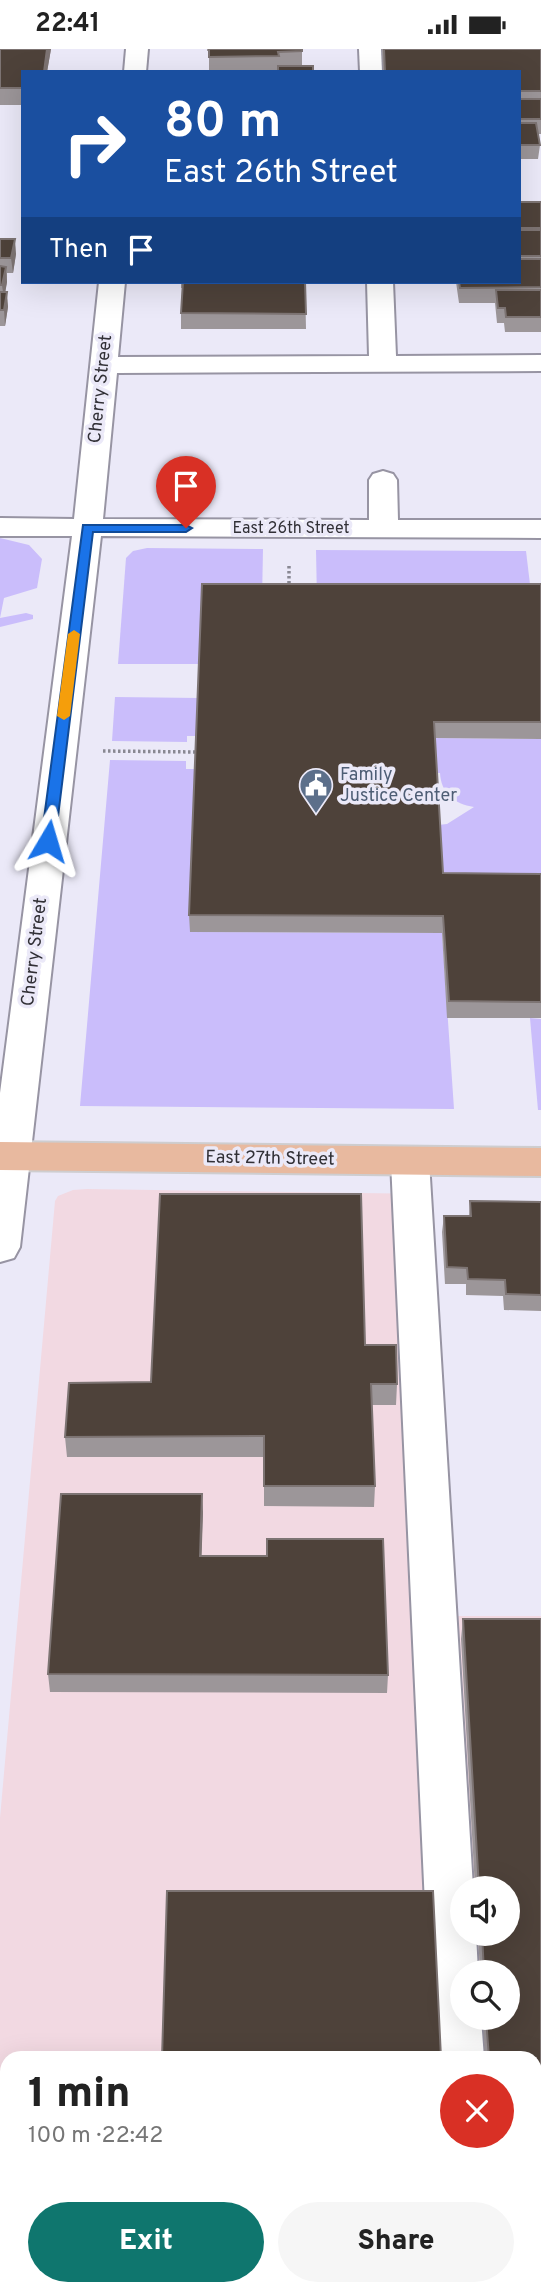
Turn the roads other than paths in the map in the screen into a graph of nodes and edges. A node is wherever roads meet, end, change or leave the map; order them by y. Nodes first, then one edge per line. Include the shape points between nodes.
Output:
1 (137, 49) edge
2 (370, 49) edge
3 (135, 70) edge
4 (371, 70) edge
5 (112, 284) edge
6 (380, 284) edge
7 (541, 363) edge
8 (383, 364) junction
9 (104, 365) junction
10 (383, 480) dead end
11 (0, 527) edge
12 (87, 528) junction
13 (384, 529) junction
14 (541, 529) edge
15 (5, 1156) edge
16 (410, 1161) junction
17 (541, 1162) edge
18 (0, 1247) edge
19 (458, 2051) edge

1 - 3 street
2 - 4 street
5 - 9 street, Cherry Street
6 - 8 street
7 - 8 street
8 - 9 street
9 - 12 street, Cherry Street
10 - 13 street
11 - 12 street, East 26th Street
12 - 13 street, East 26th Street
12 - 15 street, Cherry Street
13 - 14 street, East 26th Street
15 - 16 main road, East 27th Street
15 - 18 street, Cherry Street
16 - 17 main road, East 27th Street
16 - 19 street

